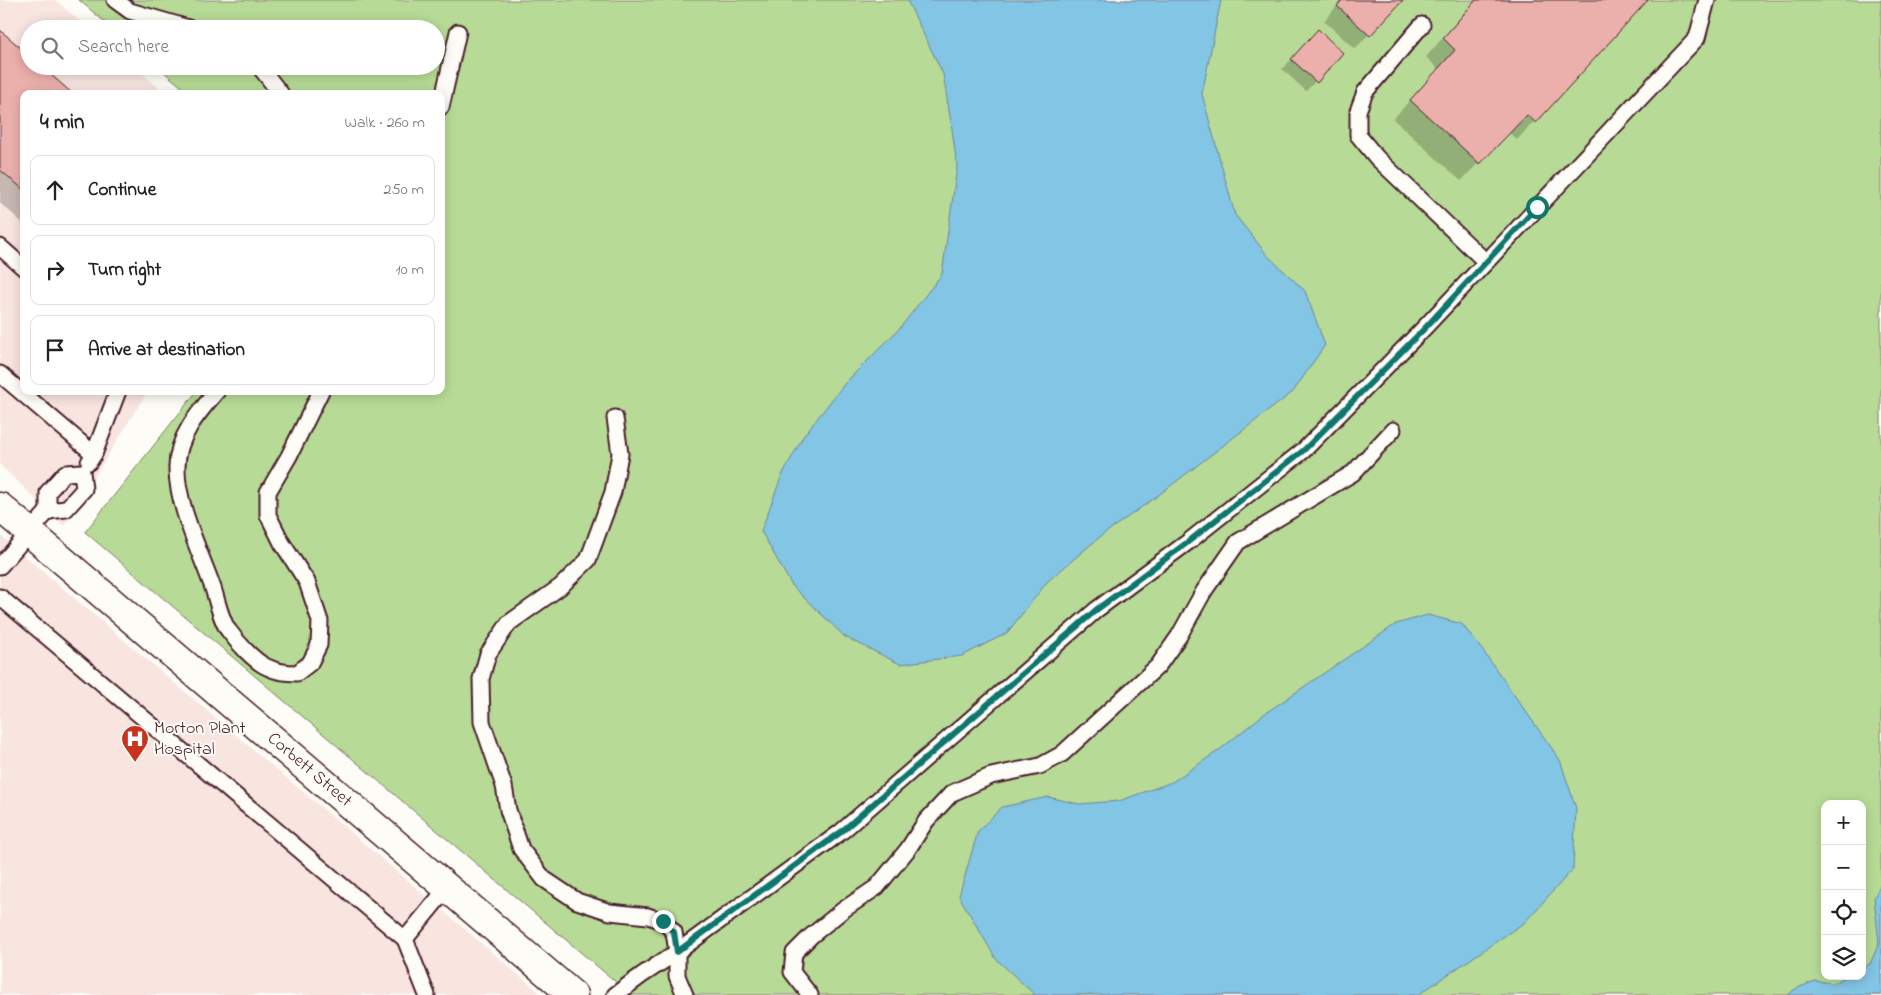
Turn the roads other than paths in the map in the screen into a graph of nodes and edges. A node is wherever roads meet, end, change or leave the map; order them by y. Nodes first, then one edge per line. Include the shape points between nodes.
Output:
1 (115, 0) edge
2 (1707, 0) edge
3 (161, 20) edge
4 (1422, 25) dead end
5 (458, 32) dead end
6 (266, 75) edge
7 (277, 90) edge
8 (445, 90) edge
9 (0, 247) edge
10 (1486, 262) junction
11 (20, 264) edge
12 (0, 374) edge
13 (20, 391) edge
14 (25, 395) edge
15 (116, 395) edge
16 (213, 395) edge
17 (319, 395) edge
18 (615, 418) dead end
19 (1393, 430) dead end
20 (94, 454) junction
21 (82, 472) junction
22 (0, 507) edge
23 (48, 511) junction
24 (29, 532) junction
25 (0, 566) edge
26 (0, 597) edge
27 (448, 888) junction
28 (405, 939) junction
29 (677, 952) junction
30 (427, 995) edge
31 (573, 995) edge
32 (615, 995) edge
33 (685, 995) edge
34 (810, 995) edge

1 - 3 lane via 130,11
2 - 10 lane via 1697,38
4 - 10 lane via 1365,92 1358,111 1358,135 1384,165
5 - 8 lane
6 - 7 lane
9 - 11 lane
10 - 29 lane via 1304,450 1096,610 841,832
12 - 13 lane
14 - 20 lane
15 - 20 lane
16 - 17 lane via 188,428 180,450 177,467 181,498 227,629 266,667 297,673 310,663 319,646 320,621 308,582 268,515 268,492
18 - 29 lane via 620,454 613,492 588,560 560,587 509,623 488,654 481,679 482,722 521,849 544,879 577,901 610,912 663,921 674,932
19 - 34 lane via 1353,473 1238,542 1158,666 1062,754 1040,766 991,776 952,792 877,887 842,910 794,953 792,972
20 - 21 lane
21 - 23 lane via 65,473 48,492
21 - 23 lane via 84,489 66,510
22 - 24 street, Corbett Street
23 - 24 lane
24 - 25 lane
24 - 27 street, Corbett Street
26 - 28 lane
27 - 28 lane
27 - 31 street, Corbett Street
28 - 30 lane
29 - 32 lane
29 - 33 lane via 677,976

